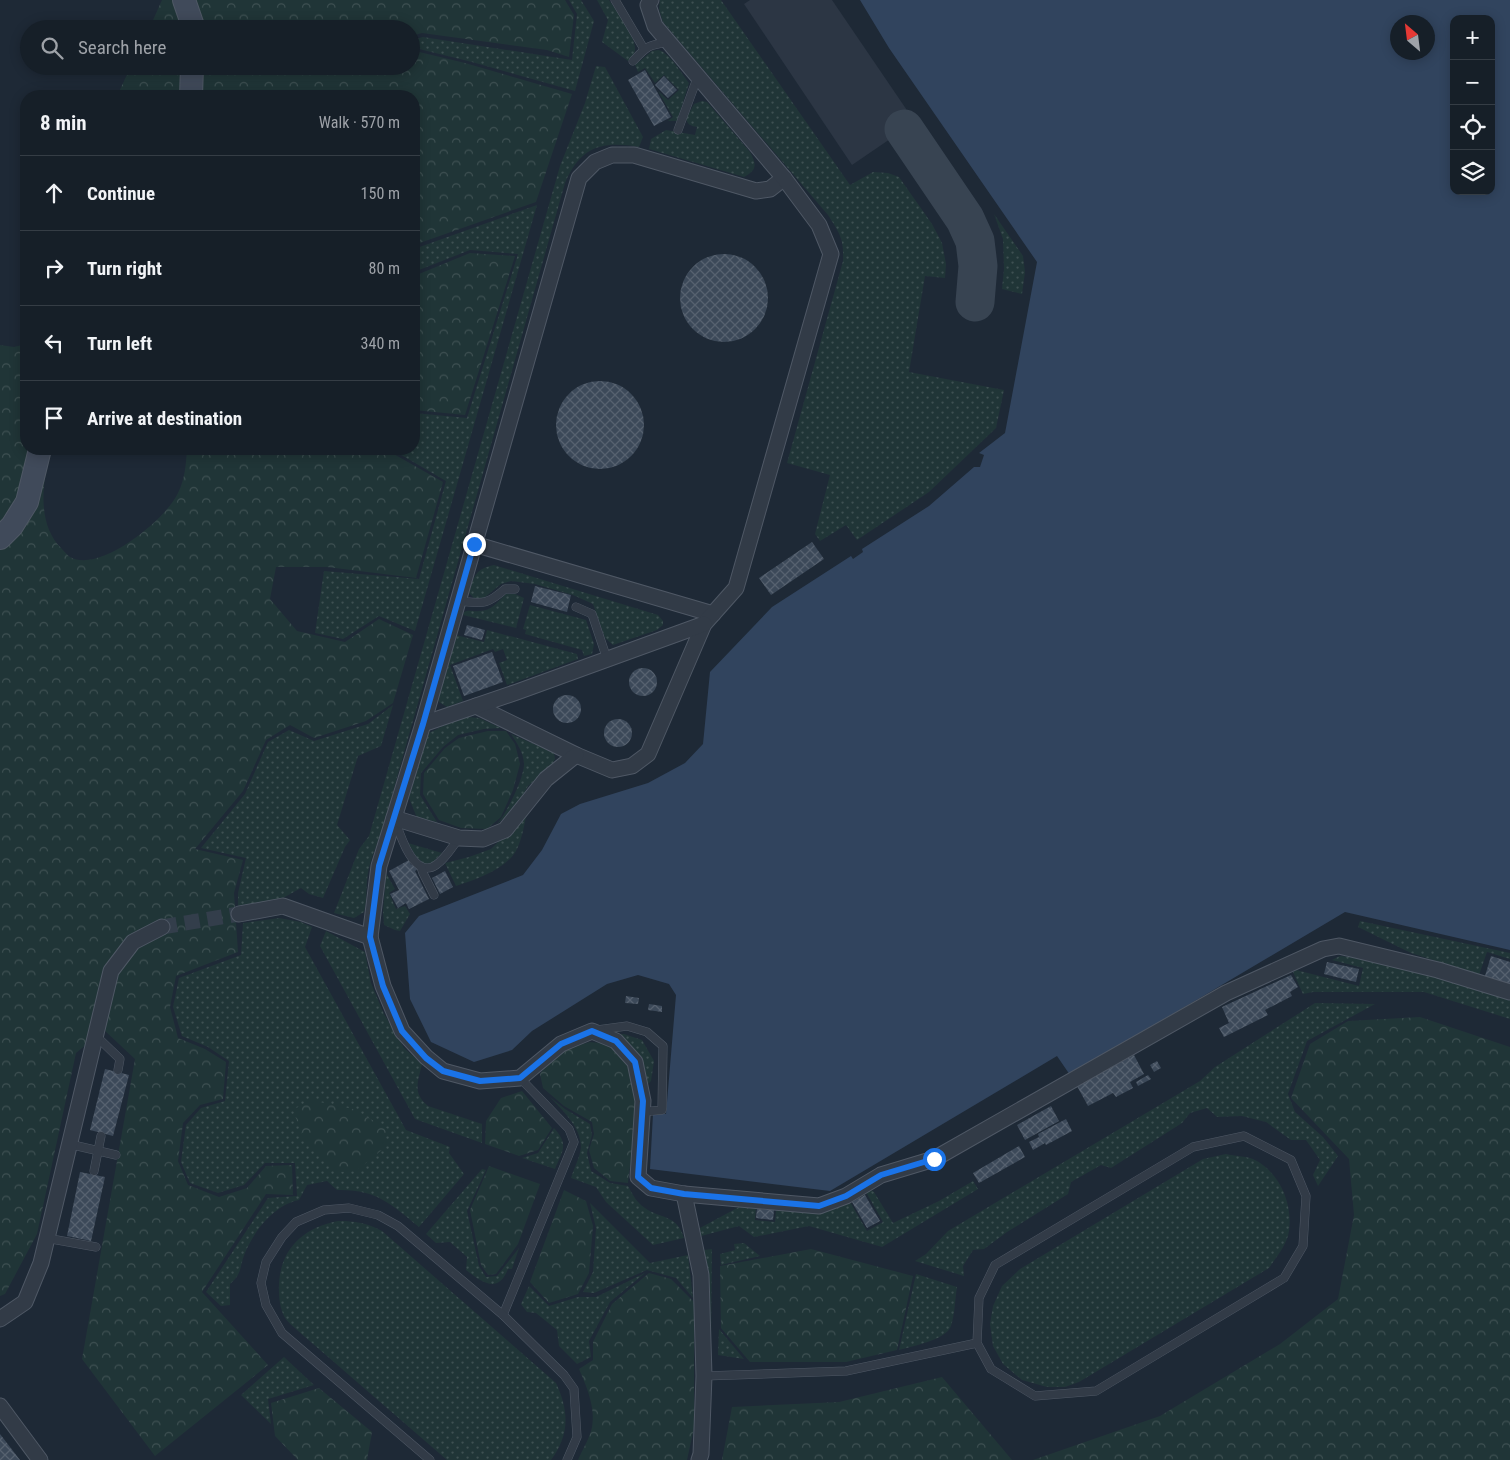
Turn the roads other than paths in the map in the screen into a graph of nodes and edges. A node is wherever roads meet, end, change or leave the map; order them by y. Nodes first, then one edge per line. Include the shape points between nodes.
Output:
1 (184, 0) edge
2 (615, 0) edge
3 (651, 0) edge
4 (191, 20) edge
5 (669, 42) junction
6 (644, 48) junction
7 (633, 61) dead end
8 (192, 75) edge
9 (698, 76) junction
10 (191, 90) edge
11 (678, 130) dead end
12 (784, 178) junction
13 (39, 455) edge
14 (0, 538) edge
15 (474, 544) junction
16 (515, 589) dead end
17 (458, 601) junction
18 (576, 607) dead end
19 (709, 619) junction
20 (607, 659) junction
21 (476, 706) junction
22 (423, 724) junction
23 (576, 755) junction
24 (394, 818) junction
25 (459, 838) junction
26 (421, 867) junction
27 (434, 895) dead end
28 (239, 914) tunnel mouth
29 (162, 928) tunnel mouth
30 (370, 937) junction
31 (1510, 992) edge
32 (592, 1031) junction
33 (95, 1035) junction
34 (118, 1070) dead end
35 (520, 1078) junction
36 (642, 1112) junction
37 (102, 1136) dead end
38 (69, 1144) junction
39 (98, 1151) junction
40 (116, 1156) dead end
41 (94, 1171) dead end
42 (684, 1194) junction
43 (46, 1238) junction
44 (96, 1247) dead end
45 (502, 1315) junction
46 (0, 1319) edge
47 (977, 1344) junction
48 (704, 1376) junction
49 (0, 1406) edge
50 (40, 1460) edge
51 (430, 1460) edge
52 (567, 1460) edge
53 (699, 1460) edge

1 - 4 main road
2 - 6 lane
3 - 5 street via 648,5 655,26
5 - 6 lane
5 - 9 street
6 - 7 lane
8 - 10 main road
9 - 11 lane
9 - 12 street
12 - 15 street via 770,189 756,191 634,156 612,155 595,162 579,178
12 - 19 street via 819,225 831,254 736,588
13 - 14 main road via 28,502
15 - 17 street
15 - 19 street
16 - 17 lane via 505,589 485,603
17 - 22 street
18 - 20 lane via 592,614
19 - 20 street
19 - 23 street via 648,754 632,766 612,770
20 - 21 street
21 - 22 street
21 - 23 street
22 - 24 street
23 - 25 street via 546,779 505,830 483,839
24 - 25 street
24 - 26 lane via 409,854
24 - 30 street via 379,866
25 - 26 lane via 435,866
26 - 27 lane
28 - 30 street via 283,906
29 - 33 street via 133,942 110,971
30 - 35 street via 383,986 402,1031 426,1058 443,1071 480,1081
31 - 42 street via 1438,970 1339,946 1323,949 1226,993 934,1159 881,1175 846,1196 819,1206
32 - 35 street via 561,1044
32 - 36 street via 616,1041 635,1062 643,1101
32 - 36 lane via 627,1026 647,1032 663,1046 662,1110
33 - 34 lane via 120,1059
33 - 38 street
35 - 45 lane via 569,1130 574,1142
36 - 42 street via 638,1177 651,1188
37 - 39 lane
38 - 39 lane
38 - 43 street
39 - 40 lane
39 - 41 lane
42 - 48 street via 701,1275
43 - 44 lane
43 - 46 street via 25,1302
45 - 51 lane via 398,1226 378,1215 349,1208 324,1210 296,1222 266,1262 260,1283 266,1305 282,1333
45 - 52 lane via 564,1374 574,1390 577,1437
47 - 47 lane via 980,1298 995,1265 1193,1147 1244,1136 1291,1160 1306,1196 1303,1246 1284,1278 1096,1391 1035,1396 991,1369
47 - 48 lane via 846,1370
48 - 53 street
49 - 50 street

